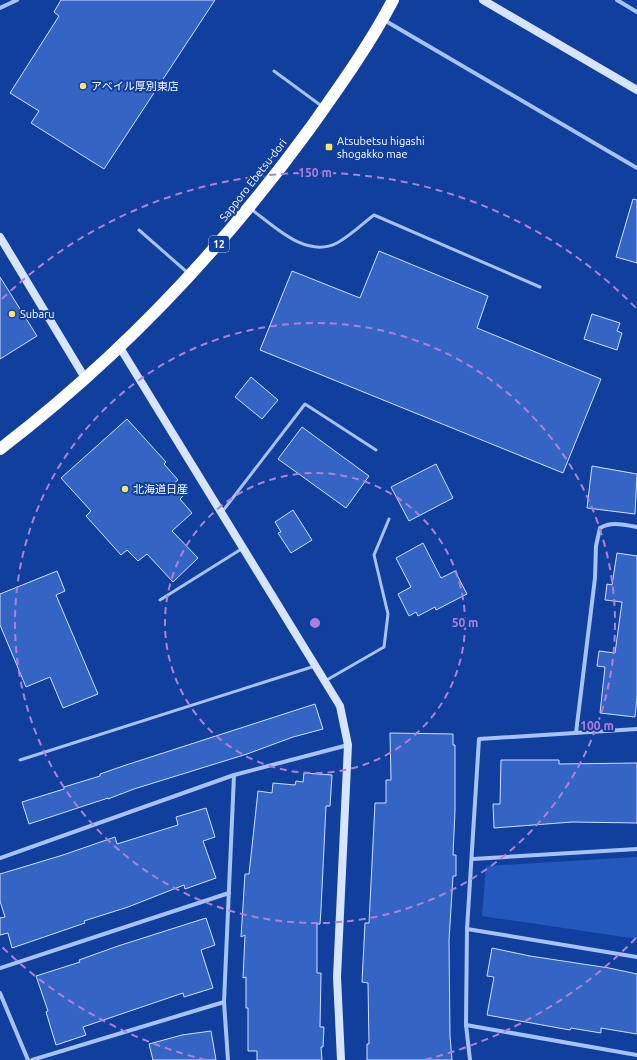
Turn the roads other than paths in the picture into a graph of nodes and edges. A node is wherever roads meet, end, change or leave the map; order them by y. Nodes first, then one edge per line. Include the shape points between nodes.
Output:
1 (17, 0) edge
2 (392, 0) edge
3 (483, 0) edge
4 (617, 0) edge
5 (0, 8) edge
6 (637, 12) edge
7 (382, 19) junction
8 (274, 71) dead end
9 (637, 90) edge
10 (324, 108) junction
11 (637, 168) edge
12 (249, 208) junction
13 (139, 230) dead end
14 (0, 237) edge
15 (190, 276) junction
16 (540, 287) dead end
17 (119, 346) junction
18 (85, 378) junction
19 (0, 449) edge
20 (376, 450) dead end
21 (222, 512) junction
22 (389, 519) dead end
23 (637, 527) edge
24 (244, 547) junction
25 (160, 600) dead end
26 (316, 666) junction
27 (325, 681) junction
28 (637, 729) edge
29 (576, 733) junction
30 (348, 745) junction
31 (20, 760) dead end
32 (234, 775) junction
33 (637, 850) edge
34 (0, 858) edge
35 (473, 859) junction
36 (229, 893) junction
37 (467, 929) junction
38 (637, 957) edge
39 (0, 968) edge
40 (0, 993) edge
41 (224, 1002) junction
42 (466, 1025) junction
43 (637, 1055) edge
44 (28, 1060) edge
45 (32, 1060) edge
46 (228, 1060) edge
47 (341, 1060) edge
48 (470, 1060) edge

1 - 5 street
2 - 7 highway, Sapporo Ebetsu-dori / 12
3 - 9 street
4 - 6 street
7 - 10 highway, Sapporo Ebetsu-dori / 12
7 - 11 street
8 - 10 lane
10 - 12 highway, Sapporo Ebetsu-dori / 12
12 - 15 highway, Sapporo Ebetsu-dori / 12
12 - 16 lane via 296,242 321,248 336,243 374,215
13 - 15 lane
14 - 18 street
15 - 17 highway, Sapporo Ebetsu-dori / 12
17 - 18 highway, Sapporo Ebetsu-dori / 12
17 - 21 street
18 - 19 highway, Sapporo Ebetsu-dori / 12
20 - 21 lane via 306,404
21 - 24 street
22 - 27 lane via 374,555 388,614 384,647
23 - 29 street via 606,524 600,528 597,536 595,578
24 - 25 lane
24 - 26 street
26 - 27 street
26 - 31 lane
27 - 30 street via 340,706
28 - 29 street
29 - 35 street via 479,739
30 - 32 street
30 - 47 street via 337,977
32 - 34 street
32 - 36 street
33 - 35 street
35 - 37 street
36 - 39 street
36 - 41 street
37 - 38 street
37 - 42 street
40 - 44 street
41 - 45 street
41 - 46 street
42 - 43 street
42 - 48 street

